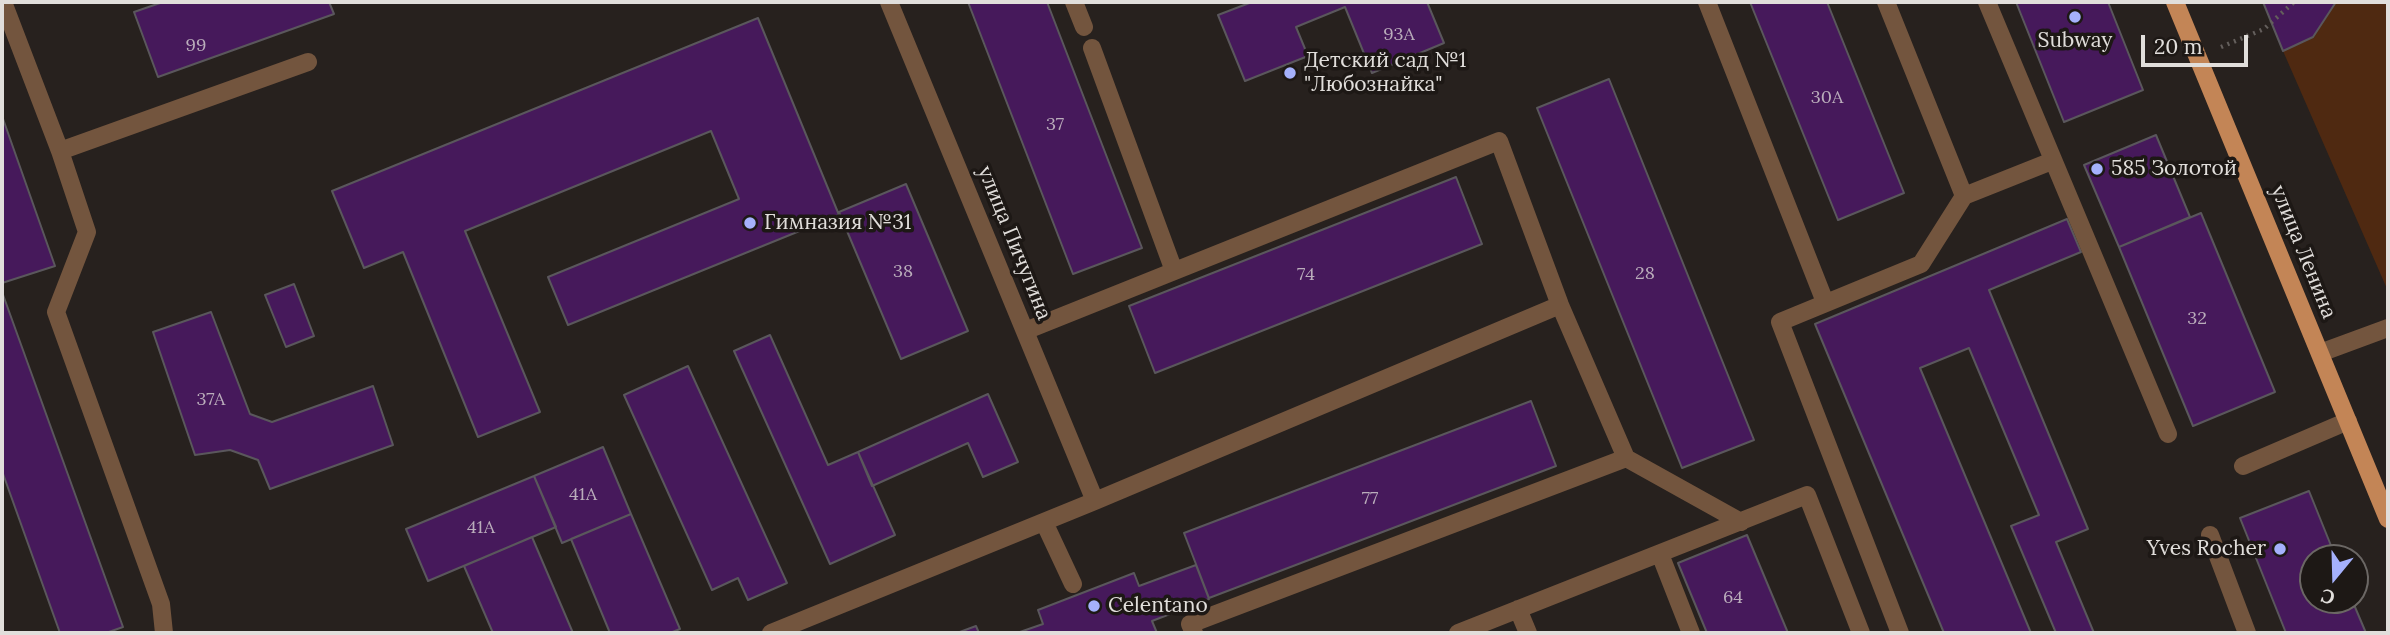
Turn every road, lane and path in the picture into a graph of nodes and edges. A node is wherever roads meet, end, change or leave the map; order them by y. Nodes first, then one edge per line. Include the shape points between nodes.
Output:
1 (3, 2) edge
2 (890, 2) edge
3 (1074, 2) edge
4 (1707, 2) edge
5 (1886, 2) edge
6 (1987, 2) edge
7 (2175, 2) edge
8 (2294, 2) edge
9 (1084, 27) dead end
10 (1092, 48) dead end
11 (2198, 57) junction
12 (308, 62) dead end
13 (60, 151) junction
14 (2052, 161) junction
15 (1964, 197) junction
16 (1174, 271) junction
17 (1825, 302) junction
18 (1560, 305) junction
19 (2388, 328) edge
20 (1025, 331) junction
21 (2320, 354) junction
22 (2348, 421) junction
23 (2168, 434) dead end
24 (1626, 458) junction
25 (2243, 466) dead end
26 (1095, 501) junction
27 (2388, 519) edge
28 (1044, 522) junction
29 (1741, 522) junction
30 (2210, 535) dead end
31 (1660, 554) junction
32 (1073, 584) dead end
33 (1518, 609) junction
34 (164, 633) edge
35 (771, 633) edge
36 (1194, 633) edge
37 (1458, 633) edge
38 (1528, 633) edge
39 (1691, 633) edge
40 (1861, 633) edge
41 (1900, 633) edge
42 (2247, 633) edge

1 - 13 street
2 - 20 street, улица Пичугина
3 - 9 street
4 - 17 street
5 - 15 street
6 - 14 street
7 - 11 main road, улица Ленина
8 - 11 path via 2264,29
10 - 16 street
11 - 21 main road, улица Ленина
12 - 13 street
13 - 34 street via 87,232 56,312 161,604
14 - 15 street
14 - 23 street
15 - 17 street via 1921,264
16 - 18 street via 1499,141
16 - 20 street
17 - 41 street via 1780,322
18 - 24 street
18 - 26 street
19 - 21 street
20 - 26 street, улица Пичугина
21 - 22 main road, улица Ленина
22 - 25 street
22 - 27 main road, улица Ленина
24 - 29 street
24 - 36 street via 1190,624
26 - 28 street
28 - 32 street
28 - 35 street
29 - 31 street
29 - 40 street via 1807,495
30 - 42 street
31 - 33 street
31 - 39 street
33 - 37 street
33 - 38 street

